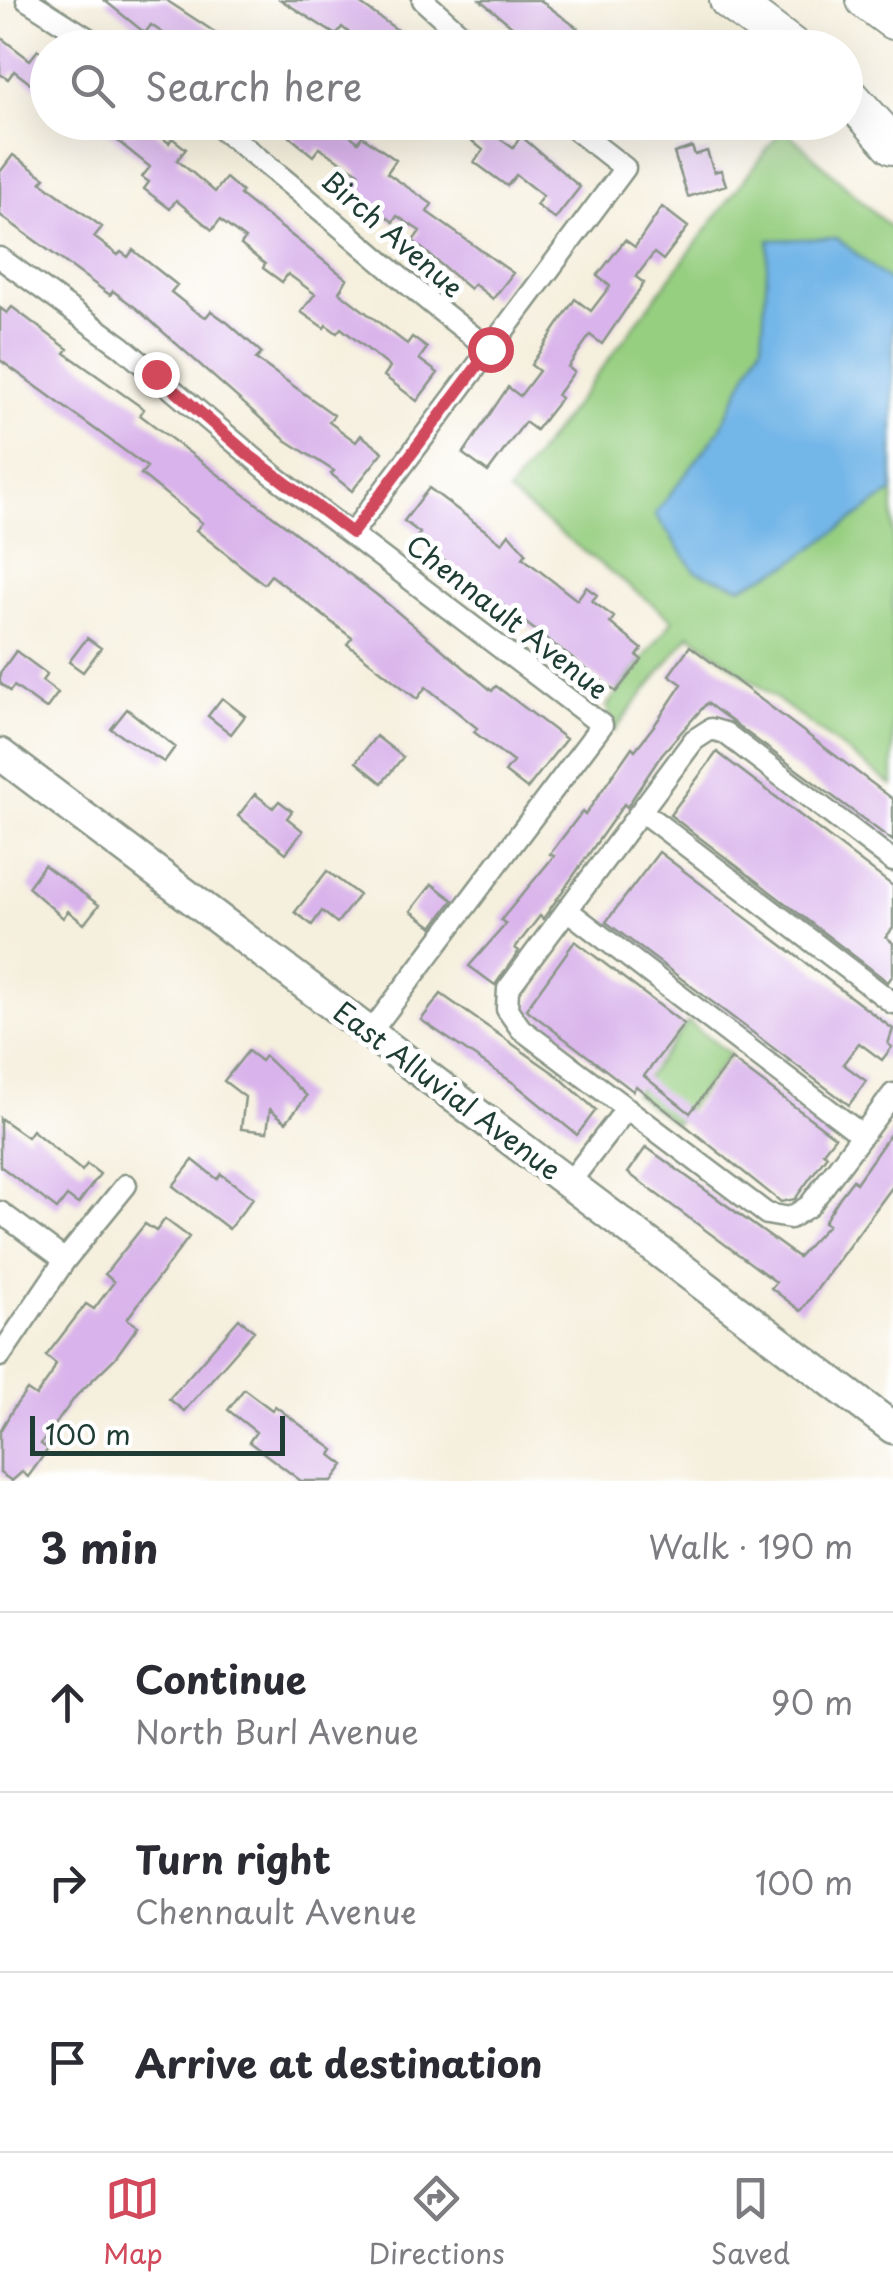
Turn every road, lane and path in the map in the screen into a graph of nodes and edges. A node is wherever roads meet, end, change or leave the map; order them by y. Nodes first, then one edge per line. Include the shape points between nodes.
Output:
1 (27, 0) edge
2 (424, 0) edge
3 (730, 0) edge
4 (866, 0) edge
5 (893, 19) edge
6 (74, 30) edge
7 (456, 30) edge
8 (769, 30) edge
9 (863, 102) edge
10 (863, 110) edge
11 (893, 123) edge
12 (235, 140) edge
13 (589, 140) edge
14 (893, 145) edge
15 (0, 258) edge
16 (490, 349) junction
17 (352, 533) junction
18 (0, 754) edge
19 (641, 812) junction
20 (893, 861) edge
21 (567, 910) junction
22 (893, 1003) edge
23 (370, 1033) junction
24 (893, 1094) edge
25 (627, 1108) junction
26 (862, 1135) junction
27 (569, 1183) junction
28 (126, 1185) dead end
29 (0, 1212) edge
30 (65, 1260) junction
31 (0, 1356) edge
32 (893, 1428) edge

1 - 6 street
2 - 7 street
3 - 8 highway
4 - 5 highway
9 - 11 highway
10 - 14 highway
12 - 16 street, Birch Avenue
13 - 16 street via 625,168
15 - 17 street, Chennault Avenue via 133,355
16 - 17 street
17 - 23 street, Chennault Avenue via 602,725
18 - 23 street, East Alluvial Avenue
19 - 20 street via 694,740 710,729 725,733
19 - 21 street
19 - 22 street
21 - 25 street via 508,989 507,1008 522,1029
21 - 26 street
23 - 27 street, East Alluvial Avenue
24 - 26 street
25 - 26 street via 767,1214 790,1218 809,1206
25 - 27 street
27 - 32 street, East Alluvial Avenue
28 - 30 street
29 - 30 street
30 - 31 street

